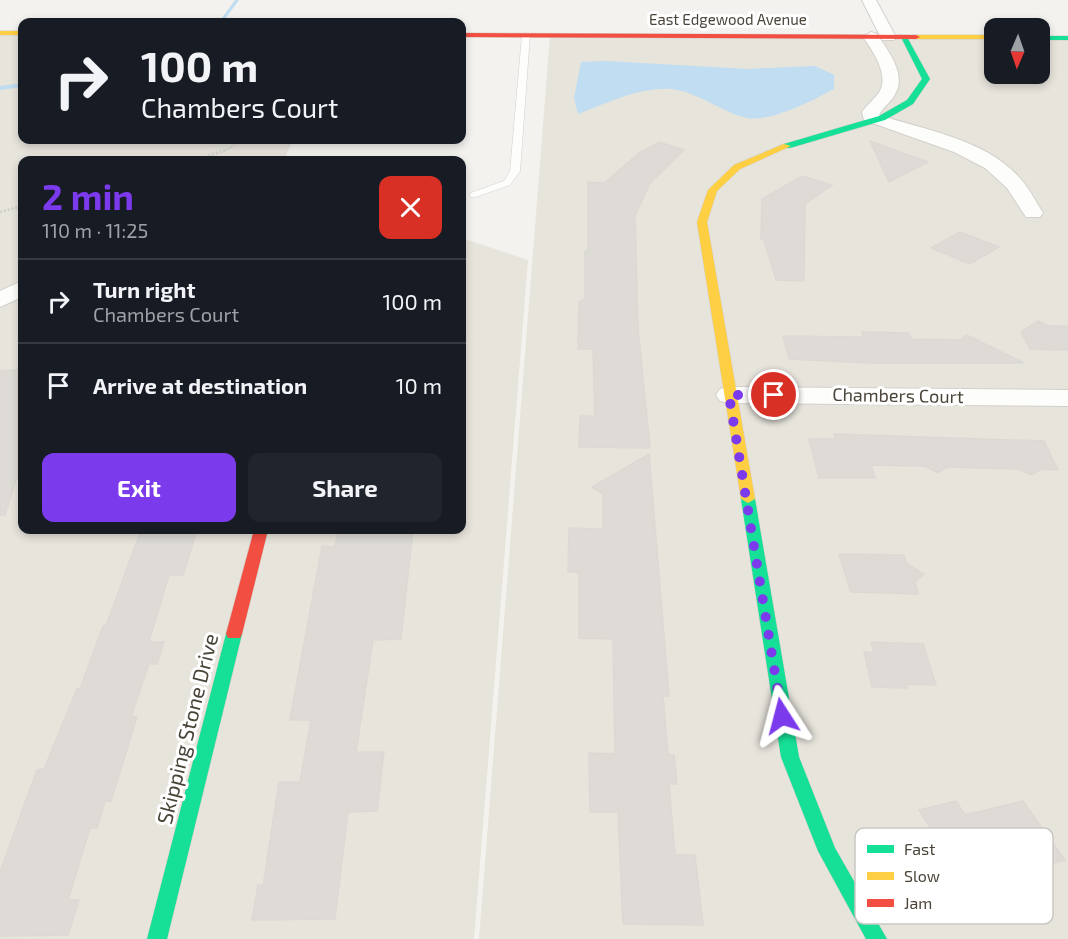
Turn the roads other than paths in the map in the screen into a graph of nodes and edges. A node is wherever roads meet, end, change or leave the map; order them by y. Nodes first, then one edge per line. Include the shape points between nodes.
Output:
1 (869, 0) edge
2 (0, 33) edge
3 (18, 33) edge
4 (466, 35) edge
5 (526, 35) junction
6 (888, 37) junction
7 (984, 37) edge
8 (1050, 38) edge
9 (1068, 38) edge
10 (873, 119) junction
11 (472, 195) dead end
12 (1033, 213) dead end
13 (18, 290) edge
14 (0, 300) edge
15 (729, 395) junction
16 (1068, 398) edge
17 (260, 534) edge
18 (855, 902) edge
19 (868, 924) edge
20 (157, 939) edge
21 (877, 939) edge

1 - 6 street
2 - 3 street
4 - 5 street, East Edgewood Avenue
5 - 6 street, East Edgewood Avenue
5 - 11 lane via 515,171 507,183
6 - 7 street, East Edgewood Avenue
6 - 10 street via 887,93 873,107
6 - 10 street via 926,79 915,99 898,112
8 - 9 street
10 - 12 street via 964,150 989,163 1013,183
10 - 15 street via 754,158 723,178 709,195 702,213 702,228
13 - 14 street
15 - 16 street, Chambers Court
15 - 18 street via 790,757 824,850
17 - 20 street, Skipping Stone Drive
19 - 21 street

